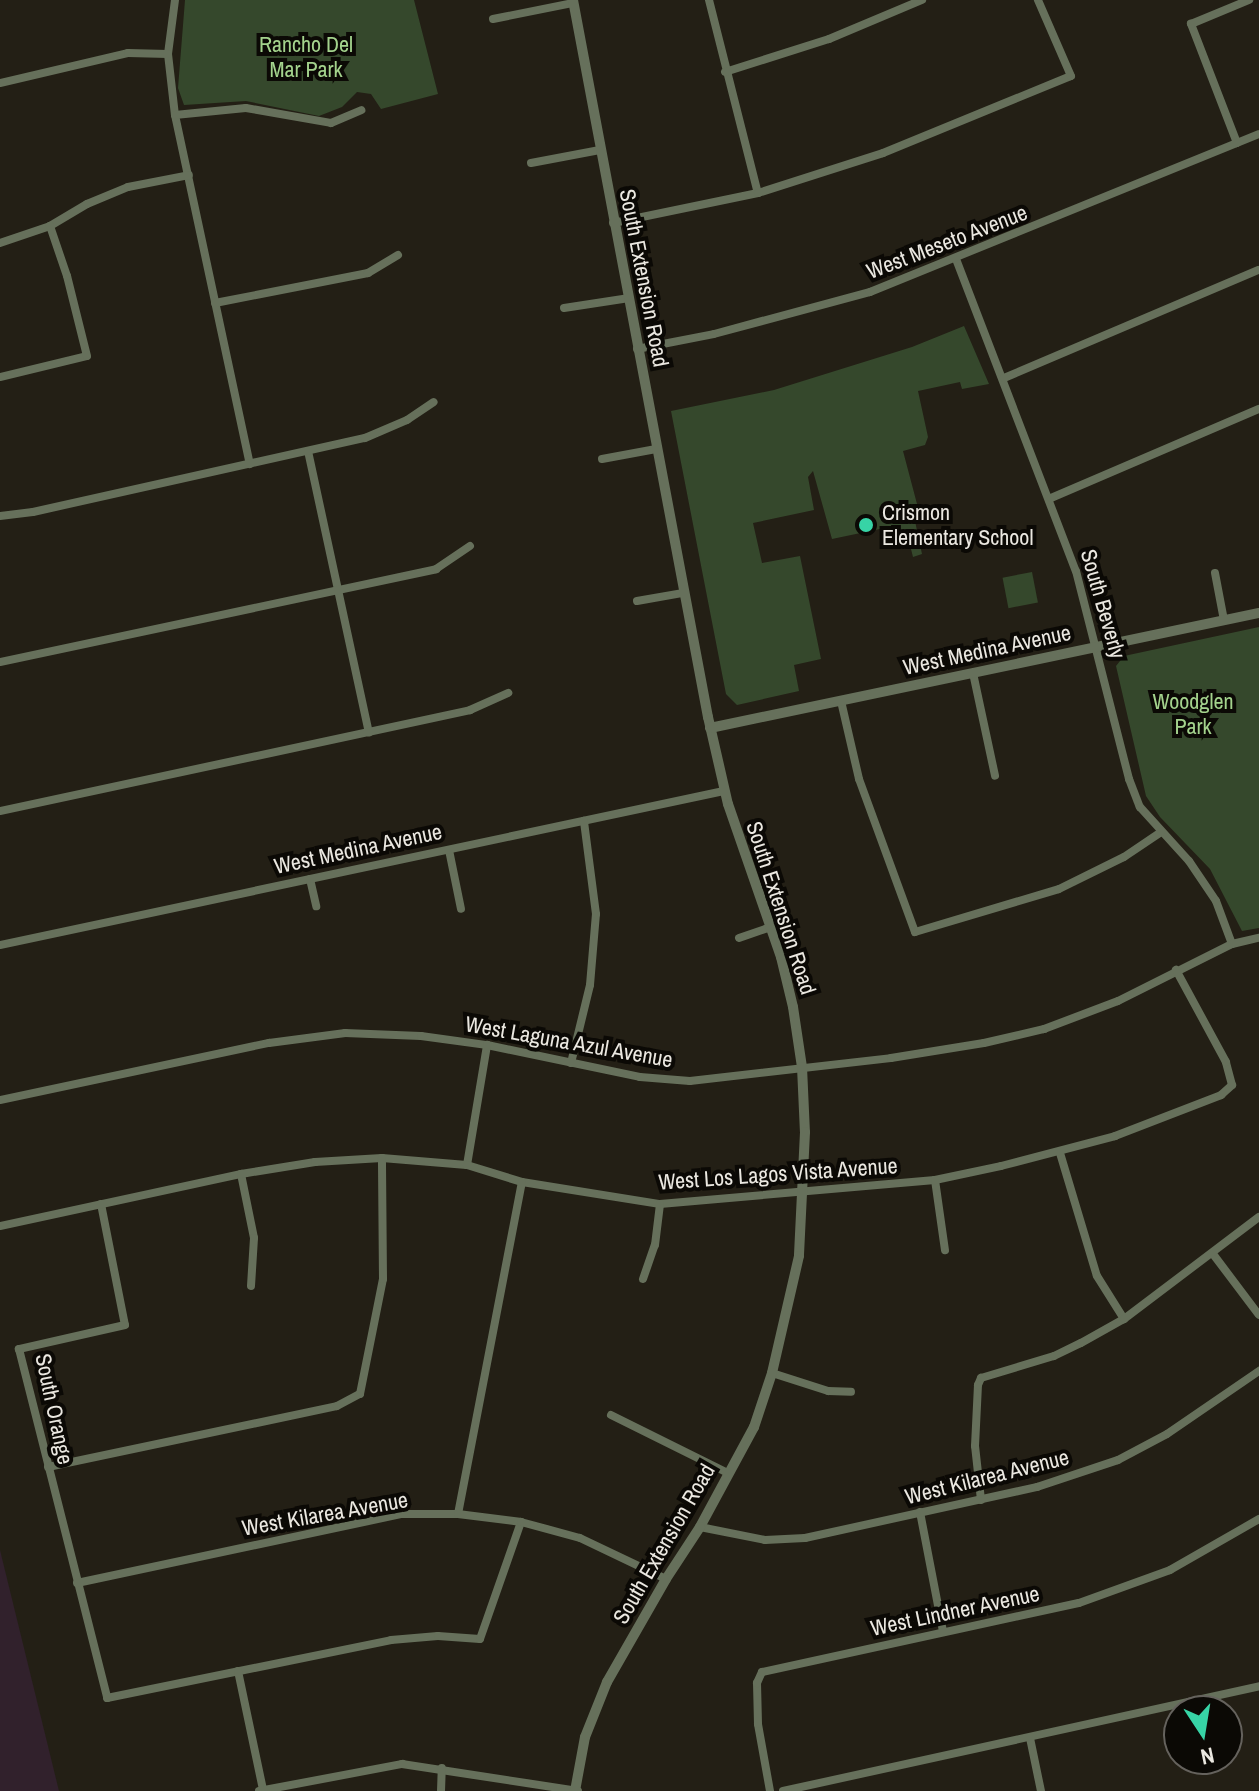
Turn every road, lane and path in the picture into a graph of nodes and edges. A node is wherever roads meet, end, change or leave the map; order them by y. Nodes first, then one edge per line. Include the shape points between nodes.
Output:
1 (175, 0) edge
2 (709, 0) edge
3 (922, 0) edge
4 (1038, 0) edge
5 (1249, 0) edge
6 (573, 2) edge
7 (493, 19) dead end
8 (168, 54) junction
9 (725, 72) junction
10 (0, 83) edge
11 (361, 110) dead end
12 (175, 115) junction
13 (1259, 134) edge
14 (1237, 143) junction
15 (600, 150) junction
16 (531, 163) dead end
17 (189, 175) junction
18 (758, 193) junction
19 (613, 223) junction
20 (50, 226) junction
21 (0, 243) edge
22 (398, 255) dead end
23 (956, 259) junction
24 (1259, 270) edge
25 (629, 298) junction
26 (215, 303) junction
27 (564, 308) dead end
28 (637, 349) junction
29 (0, 377) edge
30 (1004, 378) junction
31 (434, 402) dead end
32 (1259, 409) edge
33 (656, 449) junction
34 (308, 451) junction
35 (602, 459) dead end
36 (250, 464) junction
37 (1051, 498) junction
38 (0, 516) edge
39 (470, 546) dead end
40 (1215, 573) dead end
41 (339, 590) junction
42 (683, 593) junction
43 (637, 601) dead end
44 (1259, 613) edge
45 (1224, 620) junction
46 (1098, 647) junction
47 (0, 662) edge
48 (973, 673) junction
49 (508, 693) dead end
50 (841, 701) junction
51 (710, 728) junction
52 (369, 732) junction
53 (995, 776) dead end
54 (724, 791) junction
55 (0, 811) edge
56 (584, 821) junction
57 (1161, 832) junction
58 (449, 850) junction
59 (310, 879) junction
60 (316, 906) dead end
61 (461, 909) dead end
62 (771, 927) junction
63 (739, 938) dead end
64 (1259, 938) edge
65 (1232, 944) junction
66 (0, 945) edge
67 (1176, 970) junction
68 (487, 1045) junction
69 (571, 1063) junction
70 (802, 1067) junction
71 (0, 1100) edge
72 (1060, 1153) junction
73 (382, 1158) junction
74 (467, 1165) junction
75 (241, 1174) junction
76 (935, 1180) junction
77 (522, 1182) junction
78 (805, 1191) junction
79 (101, 1204) junction
80 (660, 1204) junction
81 (1259, 1217) edge
82 (0, 1226) edge
83 (945, 1250) dead end
84 (1213, 1254) junction
85 (643, 1279) dead end
86 (251, 1286) dead end
87 (1259, 1315) edge
88 (1124, 1319) junction
89 (1259, 1371) edge
90 (772, 1373) junction
91 (851, 1392) dead end
92 (611, 1415) dead end
93 (48, 1467) junction
94 (728, 1473) junction
95 (981, 1500) junction
96 (920, 1512) junction
97 (458, 1514) junction
98 (1259, 1519) edge
99 (521, 1522) junction
100 (700, 1527) junction
101 (666, 1579) junction
102 (77, 1583) junction
103 (943, 1632) junction
104 (238, 1671) junction
105 (1259, 1686) edge
106 (1030, 1738) junction
107 (442, 1768) junction
108 (831, 1786) edge
109 (261, 1791) edge
110 (441, 1791) edge
111 (576, 1791) edge
112 (770, 1791) edge
113 (783, 1791) edge
114 (1041, 1791) edge

1 - 8 street
2 - 9 street
3 - 9 street via 829,39
4 - 18 street via 1071,76 883,153
5 - 14 street via 1191,24
6 - 7 street
6 - 15 street, South Extension Road
8 - 10 street via 128,53
8 - 12 street
9 - 18 street
11 - 12 street via 331,123 246,108
12 - 17 street
13 - 14 street, West Meseto Avenue
14 - 23 street, West Meseto Avenue
15 - 16 street
15 - 19 street, South Extension Road
17 - 20 street via 128,187
17 - 26 street
18 - 19 street
19 - 25 street, South Extension Road
20 - 21 street
20 - 29 street via 87,356
22 - 26 street via 368,273
23 - 28 street, West Meseto Avenue via 784,317
23 - 30 street, South Beverly
24 - 30 street
25 - 27 street
25 - 28 street, South Extension Road
26 - 36 street
28 - 33 street, South Extension Road
30 - 37 street, South Beverly
31 - 34 street via 365,438
32 - 37 street
33 - 35 street
33 - 42 street, South Extension Road
34 - 36 street
34 - 41 street
36 - 38 street
37 - 46 street, South Beverly
39 - 41 street via 436,569
40 - 45 street
41 - 47 street
41 - 52 street
42 - 43 street
42 - 51 street, South Extension Road
44 - 45 street, West Medina Avenue
45 - 46 street, West Medina Avenue
46 - 48 street, West Medina Avenue
46 - 57 street, South Beverly via 1129,779 1140,807
48 - 50 street, West Medina Avenue
48 - 53 street
49 - 52 street via 470,710
50 - 51 street, West Medina Avenue
50 - 57 street via 859,779 915,932 1059,889
51 - 54 street, South Extension Road
52 - 55 street
54 - 56 street, West Medina Avenue
54 - 62 street, South Extension Road
56 - 58 street, West Medina Avenue
56 - 69 street via 596,914 590,985
57 - 65 street, South Beverly via 1216,901
58 - 59 street, West Medina Avenue
58 - 61 street
59 - 60 street
59 - 66 street, West Medina Avenue
62 - 63 street
62 - 70 street, South Extension Road via 793,1007
64 - 65 street, West Laguna Azul Avenue
65 - 67 street, West Laguna Azul Avenue
67 - 70 street, West Laguna Azul Avenue via 1118,1001 1044,1029 891,1058
67 - 72 street, West Los Lagos Vista Avenue via 1226,1062 1232,1085 1221,1095
68 - 69 street, West Laguna Azul Avenue
68 - 71 street, West Laguna Azul Avenue via 345,1033 269,1043
68 - 74 street
69 - 70 street, West Laguna Azul Avenue via 690,1081
70 - 78 street, South Extension Road
72 - 76 street, West Los Lagos Vista Avenue
72 - 88 street via 1097,1276
73 - 74 street, West Los Lagos Vista Avenue
73 - 75 street, West Los Lagos Vista Avenue
73 - 93 street via 383,1279 360,1394 337,1406
74 - 77 street, West Los Lagos Vista Avenue
75 - 79 street, West Los Lagos Vista Avenue
75 - 86 street via 254,1238
76 - 78 street, West Los Lagos Vista Avenue
76 - 83 street
77 - 80 street, West Los Lagos Vista Avenue
77 - 97 street
78 - 80 street, West Los Lagos Vista Avenue
78 - 90 street, South Extension Road via 799,1256
79 - 82 street, West Los Lagos Vista Avenue
79 - 93 street, South Orange via 125,1325 19,1349
80 - 85 street via 655,1245
81 - 84 street
84 - 87 street
84 - 88 street
88 - 95 street via 1054,1356 981,1378 975,1455
89 - 95 street, West Kilarea Avenue via 1167,1434 1118,1460
90 - 91 street via 828,1391
90 - 94 street, South Extension Road via 754,1427
92 - 94 street
93 - 102 street, South Orange
94 - 100 street, South Extension Road
95 - 96 street, West Kilarea Avenue
96 - 100 street, West Kilarea Avenue via 805,1538 765,1540
96 - 103 street
97 - 99 street, West Kilarea Avenue
97 - 102 street, West Kilarea Avenue via 386,1517
98 - 103 street, West Lindner Avenue via 1170,1570 1126,1588
99 - 101 street, West Kilarea Avenue via 580,1538
99 - 104 street via 480,1639 391,1640
100 - 101 street, South Extension Road
101 - 111 street, South Extension Road via 607,1682 585,1737
102 - 104 street, South Orange via 107,1698
103 - 112 street, West Lindner Avenue via 762,1672 757,1683 758,1724
104 - 109 street
105 - 106 street
106 - 108 street
106 - 114 street
107 - 109 street via 402,1764
107 - 110 street
107 - 111 street
108 - 113 street

